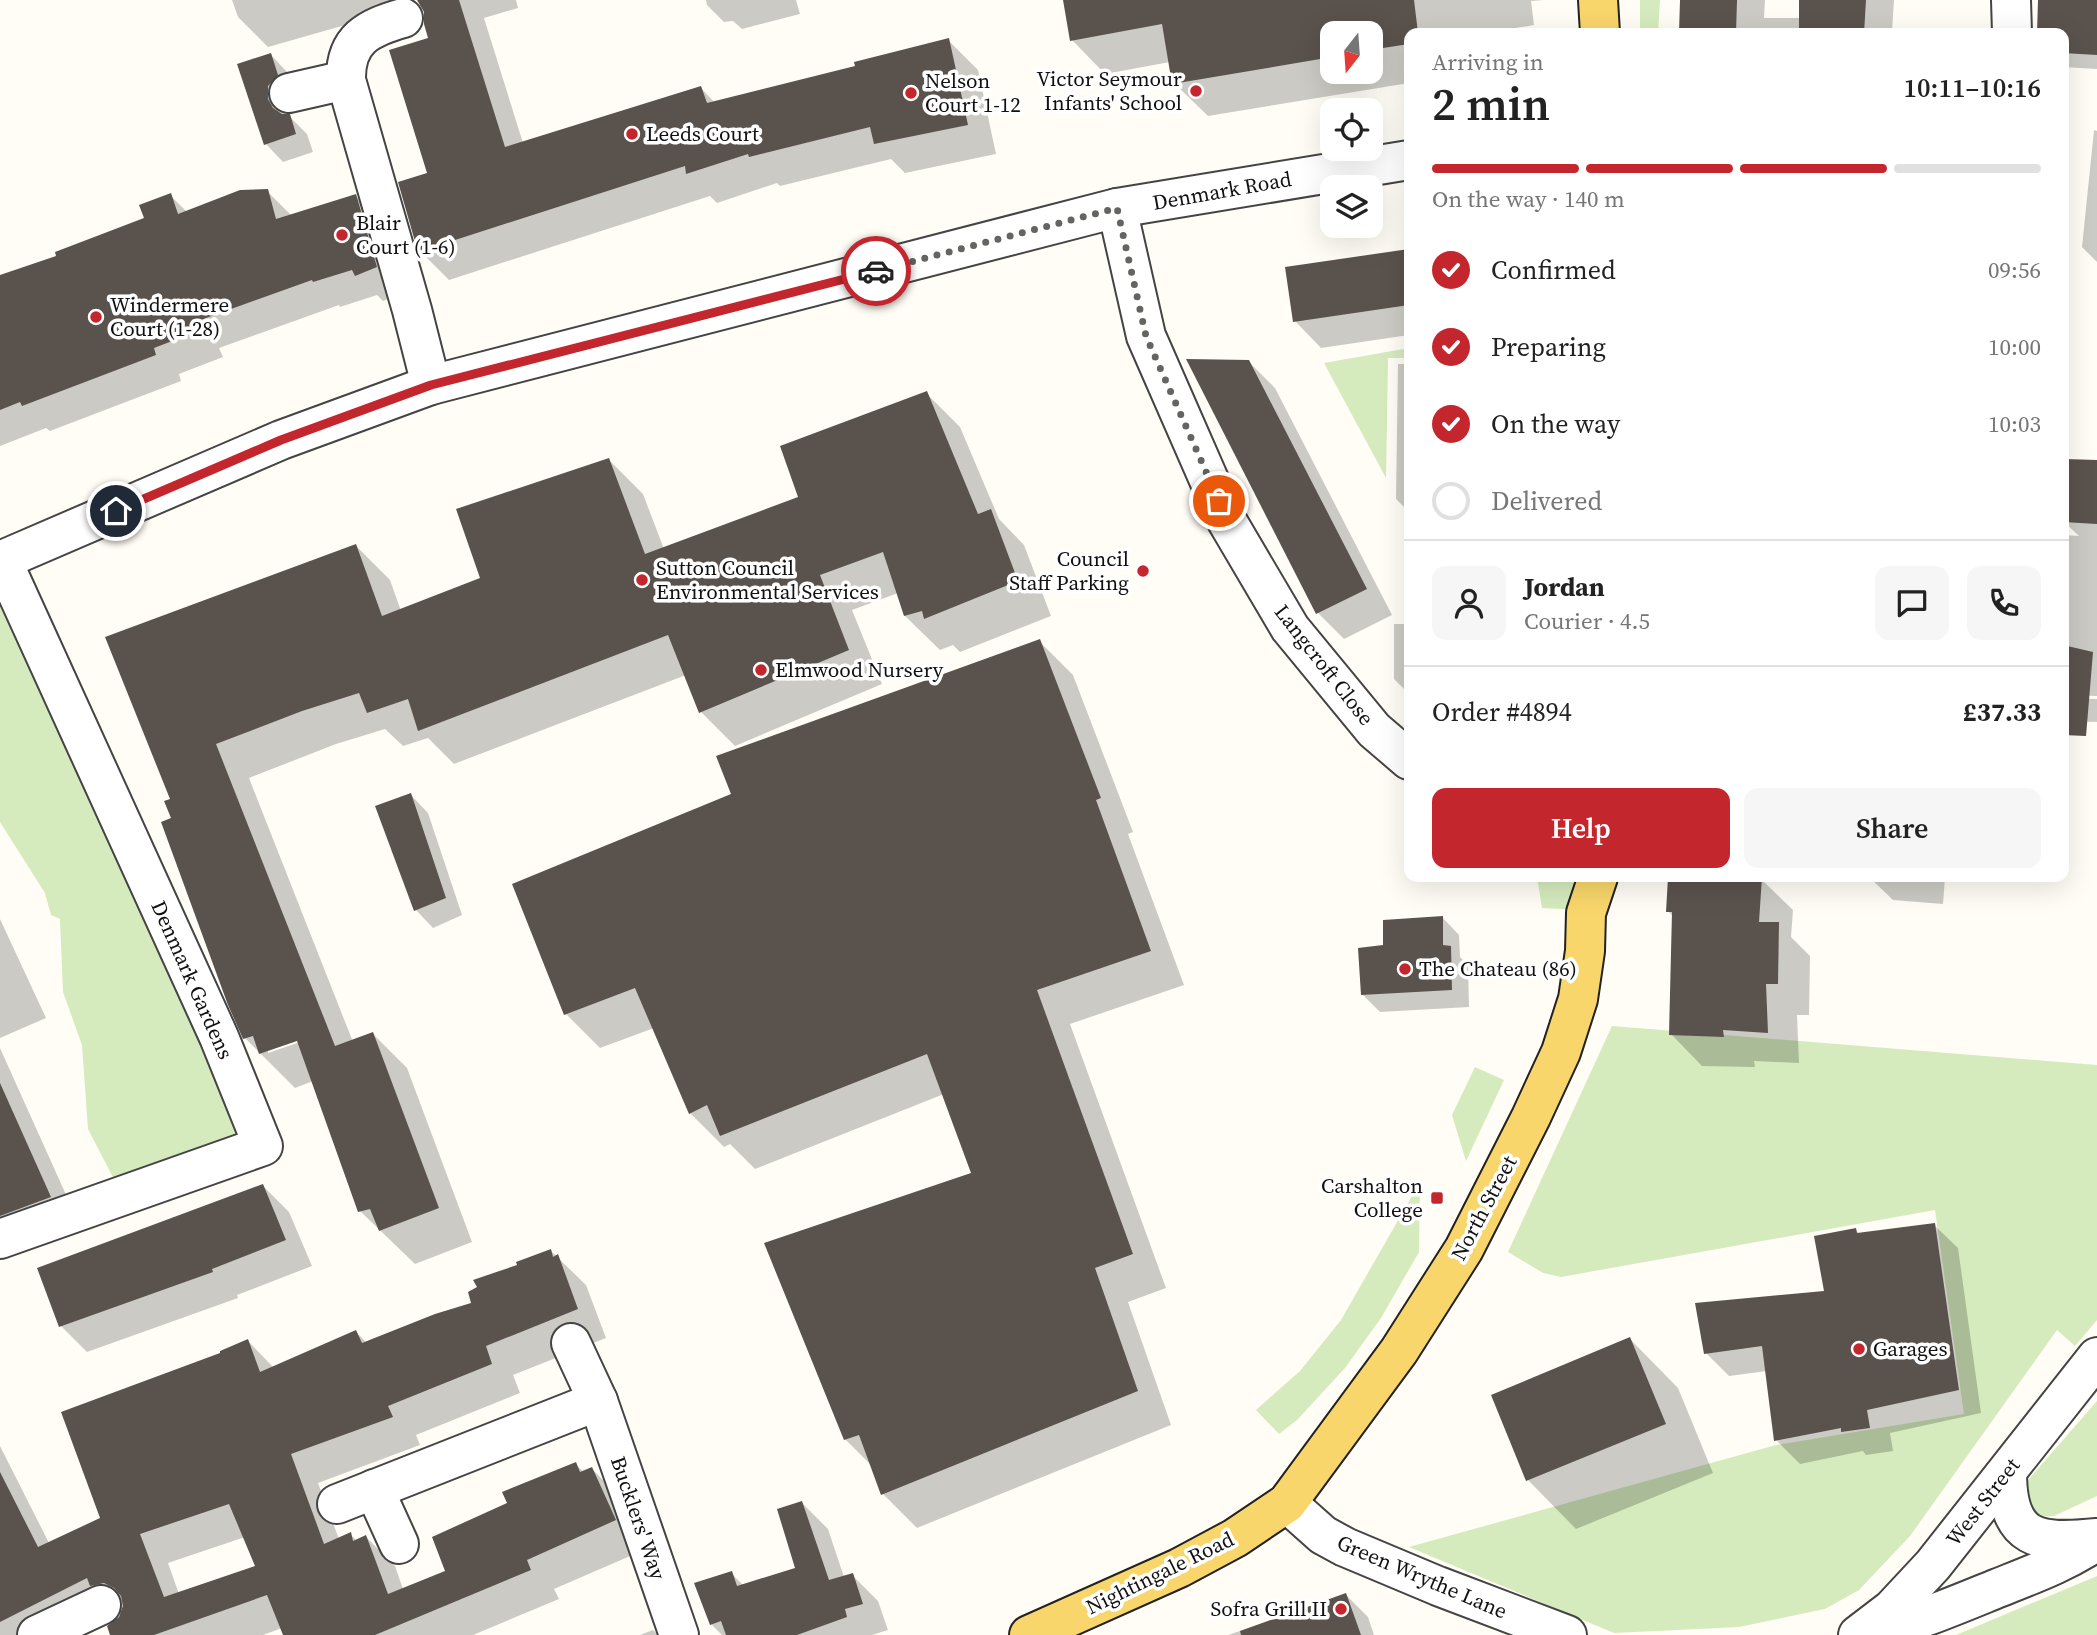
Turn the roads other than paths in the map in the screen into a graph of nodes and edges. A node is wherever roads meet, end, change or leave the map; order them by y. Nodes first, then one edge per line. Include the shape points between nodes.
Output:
1 (1598, 0) edge
2 (2011, 0) edge
3 (403, 18) dead end
4 (1600, 28) edge
5 (2012, 28) edge
6 (346, 80) junction
7 (289, 93) dead end
8 (1404, 161) edge
9 (1117, 208) junction
10 (431, 385) junction
11 (1, 560) edge
12 (1404, 756) edge
13 (1596, 882) edge
14 (0, 1239) edge
15 (571, 1343) dead end
16 (2097, 1357) edge
17 (598, 1401) junction
18 (2007, 1472) junction
19 (374, 1489) junction
20 (1287, 1503) junction
21 (337, 1504) dead end
22 (2097, 1540) edge
23 (399, 1544) dead end
24 (101, 1605) dead end
25 (37, 1635) edge
26 (679, 1635) edge
27 (1029, 1635) edge
28 (1567, 1635) edge
29 (1858, 1635) edge
30 (1864, 1635) edge

1 - 4 main road
2 - 5 street
3 - 6 street via 362,35 345,63
6 - 7 street
6 - 10 street
8 - 9 street, Denmark Road
9 - 10 street, Denmark Road
9 - 12 street, Langcroft Close via 1146,336 1227,521 1290,628 1374,730
10 - 11 street, Denmark Road via 281,440
11 - 14 street, Denmark Gardens via 219,1037 263,1146
13 - 20 main road, North Street via 1586,913 1586,951 1578,999 1561,1052 1531,1117 1464,1249 1399,1351
15 - 17 street, Bucklers' Way
16 - 18 street, West Street
17 - 19 street
17 - 26 street, Bucklers' Way
18 - 22 street via 2013,1514 2030,1534 2052,1540
18 - 29 street, West Street via 1909,1592
19 - 21 street
19 - 23 street
20 - 27 main road, Nightingale Road via 1235,1538 1179,1567
20 - 28 street, Green Wrythe Lane via 1323,1535 1345,1547
22 - 30 street via 2041,1572 1920,1619
24 - 25 street

